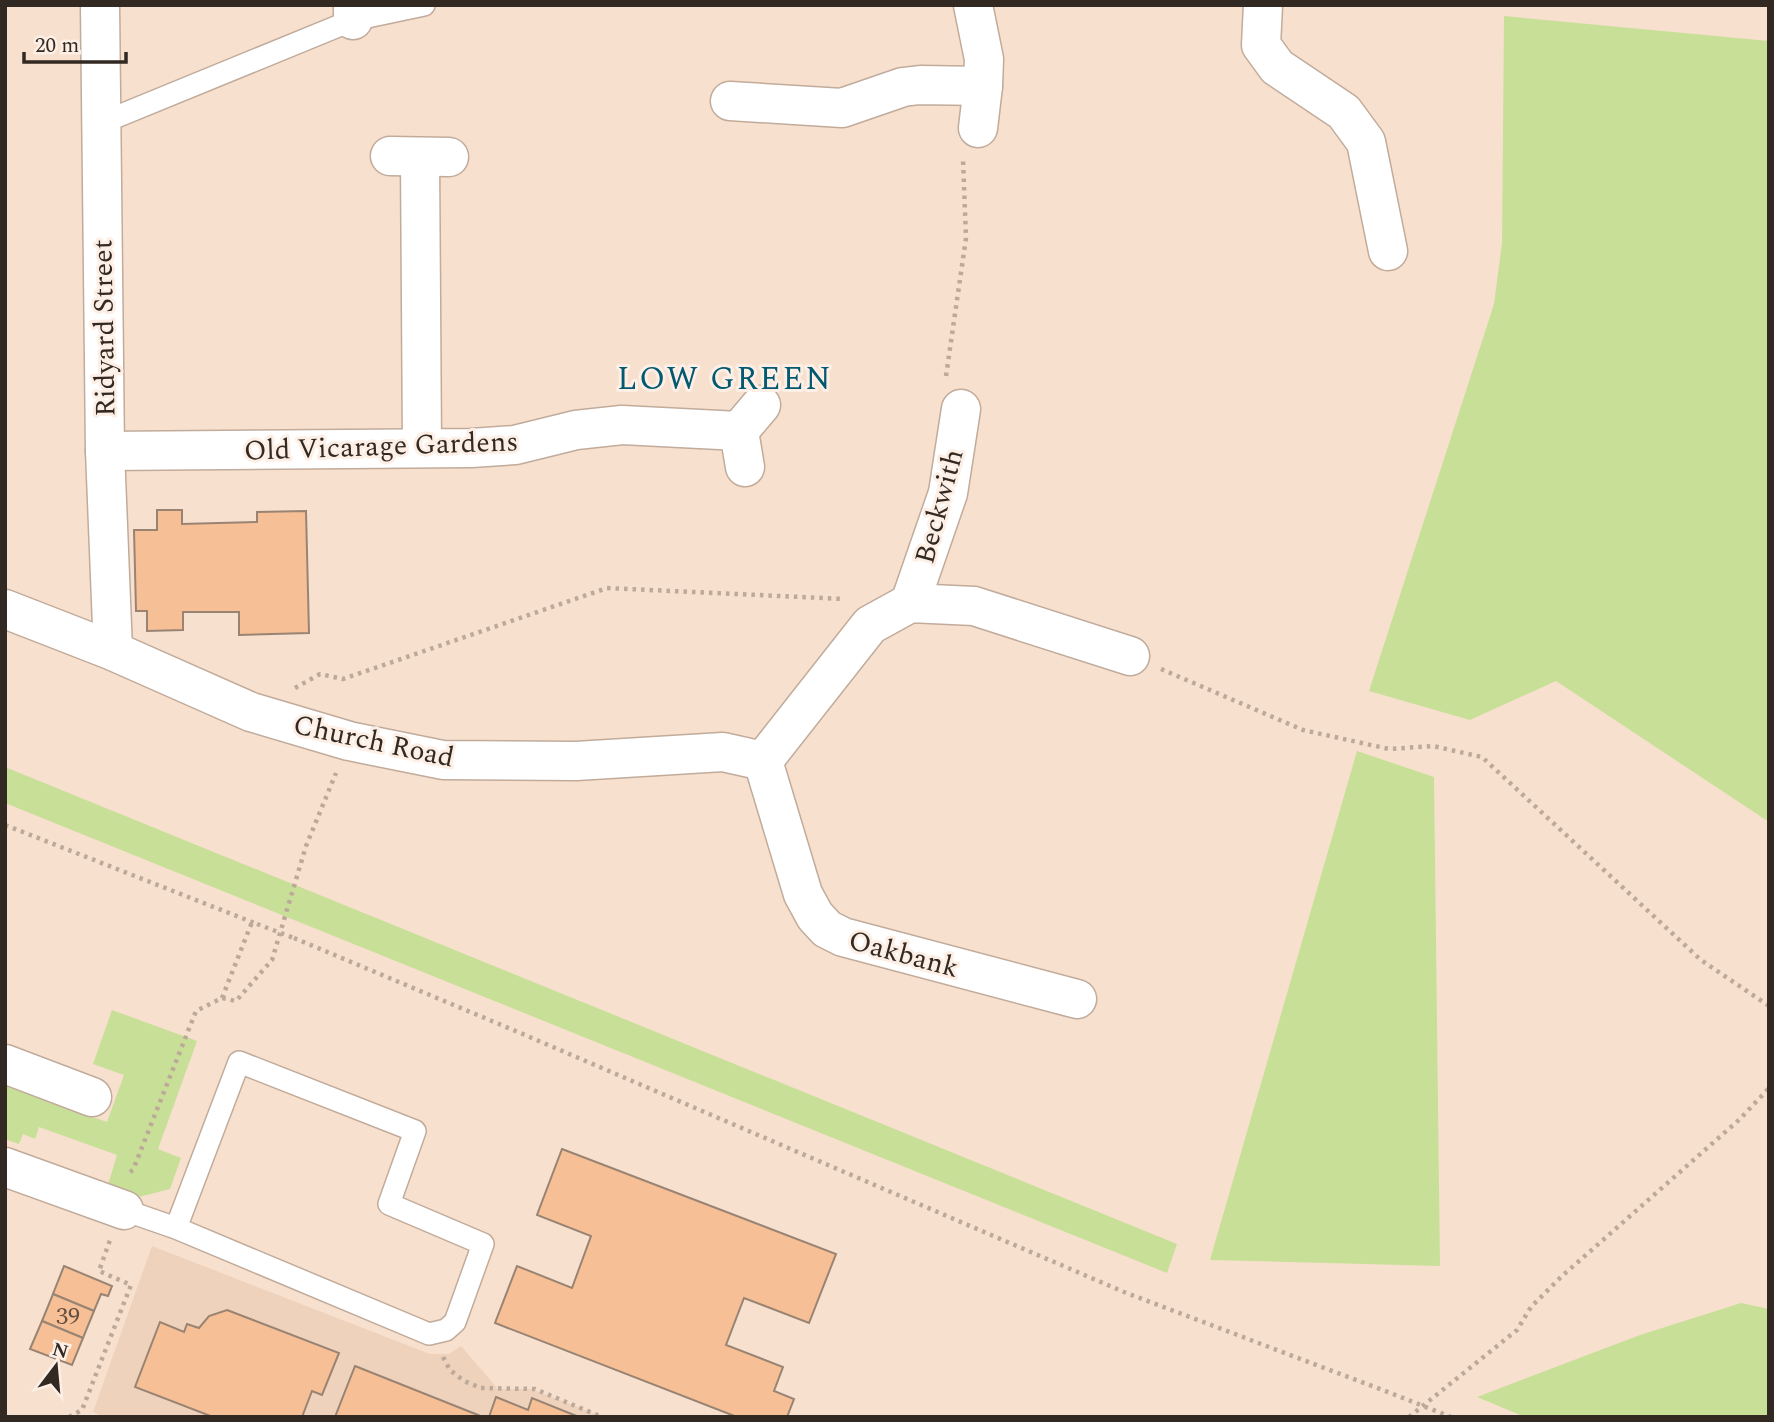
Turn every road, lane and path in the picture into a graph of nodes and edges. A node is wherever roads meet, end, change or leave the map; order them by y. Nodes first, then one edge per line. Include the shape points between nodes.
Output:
1 (100, 5) edge
2 (424, 5) edge
3 (973, 5) edge
4 (1263, 5) edge
5 (353, 12) edge
6 (984, 86) junction
7 (730, 102) dead end
8 (99, 124) junction
9 (978, 128) joint
10 (419, 157) dead end
11 (1388, 251) dead end
12 (961, 409) joint
13 (748, 434) dead end
14 (422, 447) junction
15 (105, 451) junction
16 (855, 600) dead end
17 (910, 603) junction
18 (5, 609) edge
19 (113, 651) junction
20 (1130, 656) joint
21 (251, 712) junction
22 (349, 741) junction
23 (763, 761) junction
24 (5, 825) edge
25 (254, 923) junction
26 (222, 998) junction
27 (1077, 999) dead end
28 (1769, 1006) edge
29 (5, 1064) edge
30 (1769, 1088) edge
31 (92, 1097) dead end
32 (5, 1167) edge
33 (118, 1208) junction
34 (176, 1228) junction
35 (429, 1334) junction
36 (76, 1413) junction
37 (69, 1417) edge
38 (85, 1417) edge
39 (602, 1417) edge
40 (1409, 1417) edge
41 (1451, 1417) edge

1 - 8 street, Ridyard Street
2 - 5 lane
3 - 6 street via 984,59
4 - 11 street via 1261,45 1276,67 1344,112 1366,142
5 - 8 lane
6 - 7 street via 903,87 842,108
6 - 9 street
8 - 15 street, Ridyard Street
9 - 12 path via 962,138 966,238 944,396
10 - 14 street
12 - 17 street, Beckwith via 948,493
13 - 14 street, Old Vicarage Gardens via 622,425 576,430 515,445
14 - 15 street, Old Vicarage Gardens
15 - 19 street, Ridyard Street
16 - 21 path via 607,588 343,679 320,674
17 - 20 street via 974,606
17 - 23 street via 870,625
18 - 19 street, Church Road
19 - 21 street, Church Road
20 - 28 path via 1303,730 1390,749 1433,746 1482,757 1701,960
21 - 22 street, Church Road
22 - 23 street, Church Road via 443,760 576,761 723,752
22 - 26 path via 306,846 272,960 236,1001
23 - 27 street, Oakbank via 803,894 827,929
24 - 25 path
25 - 26 path
25 - 41 path, bridge via 1124,1292
26 - 33 path via 196,1011 133,1170 111,1184
29 - 31 street
30 - 40 path via 1561,1277 1531,1307 1517,1329
32 - 33 street
33 - 34 lane
33 - 36 path via 99,1271 131,1285 82,1410
34 - 35 lane
34 - 35 lane via 239,1062 415,1131 388,1204 482,1244 455,1322
35 - 39 path via 450,1370 464,1381 481,1388 534,1389
36 - 37 path
36 - 38 path

